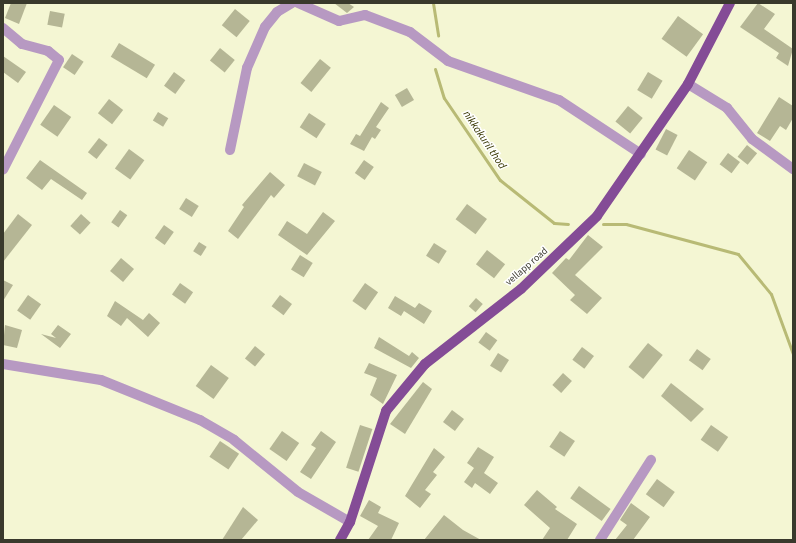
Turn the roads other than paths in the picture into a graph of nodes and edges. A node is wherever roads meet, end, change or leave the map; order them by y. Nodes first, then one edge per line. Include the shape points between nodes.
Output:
1 (298, 3) edge
2 (730, 3) edge
3 (289, 4) edge
4 (3, 28) edge
5 (688, 84) junction
6 (230, 150) dead end
7 (641, 154) junction
8 (793, 168) edge
9 (3, 170) edge
10 (3, 364) edge
11 (651, 460) dead end
12 (350, 522) junction
13 (340, 540) edge
14 (600, 540) edge

1 - 7 street via 339,21 365,15 410,32 448,61 559,100
2 - 5 main road, vellapp road
3 - 6 street via 265,27 247,68
4 - 9 street via 22,44 48,51 59,60
5 - 7 main road, vellapp road
5 - 8 street via 727,108 752,139
7 - 12 main road, vellapp road via 583,232 521,289 425,364 386,410
10 - 12 street via 101,380 200,420 234,440 298,492
11 - 14 street
12 - 13 main road, vellapp road

